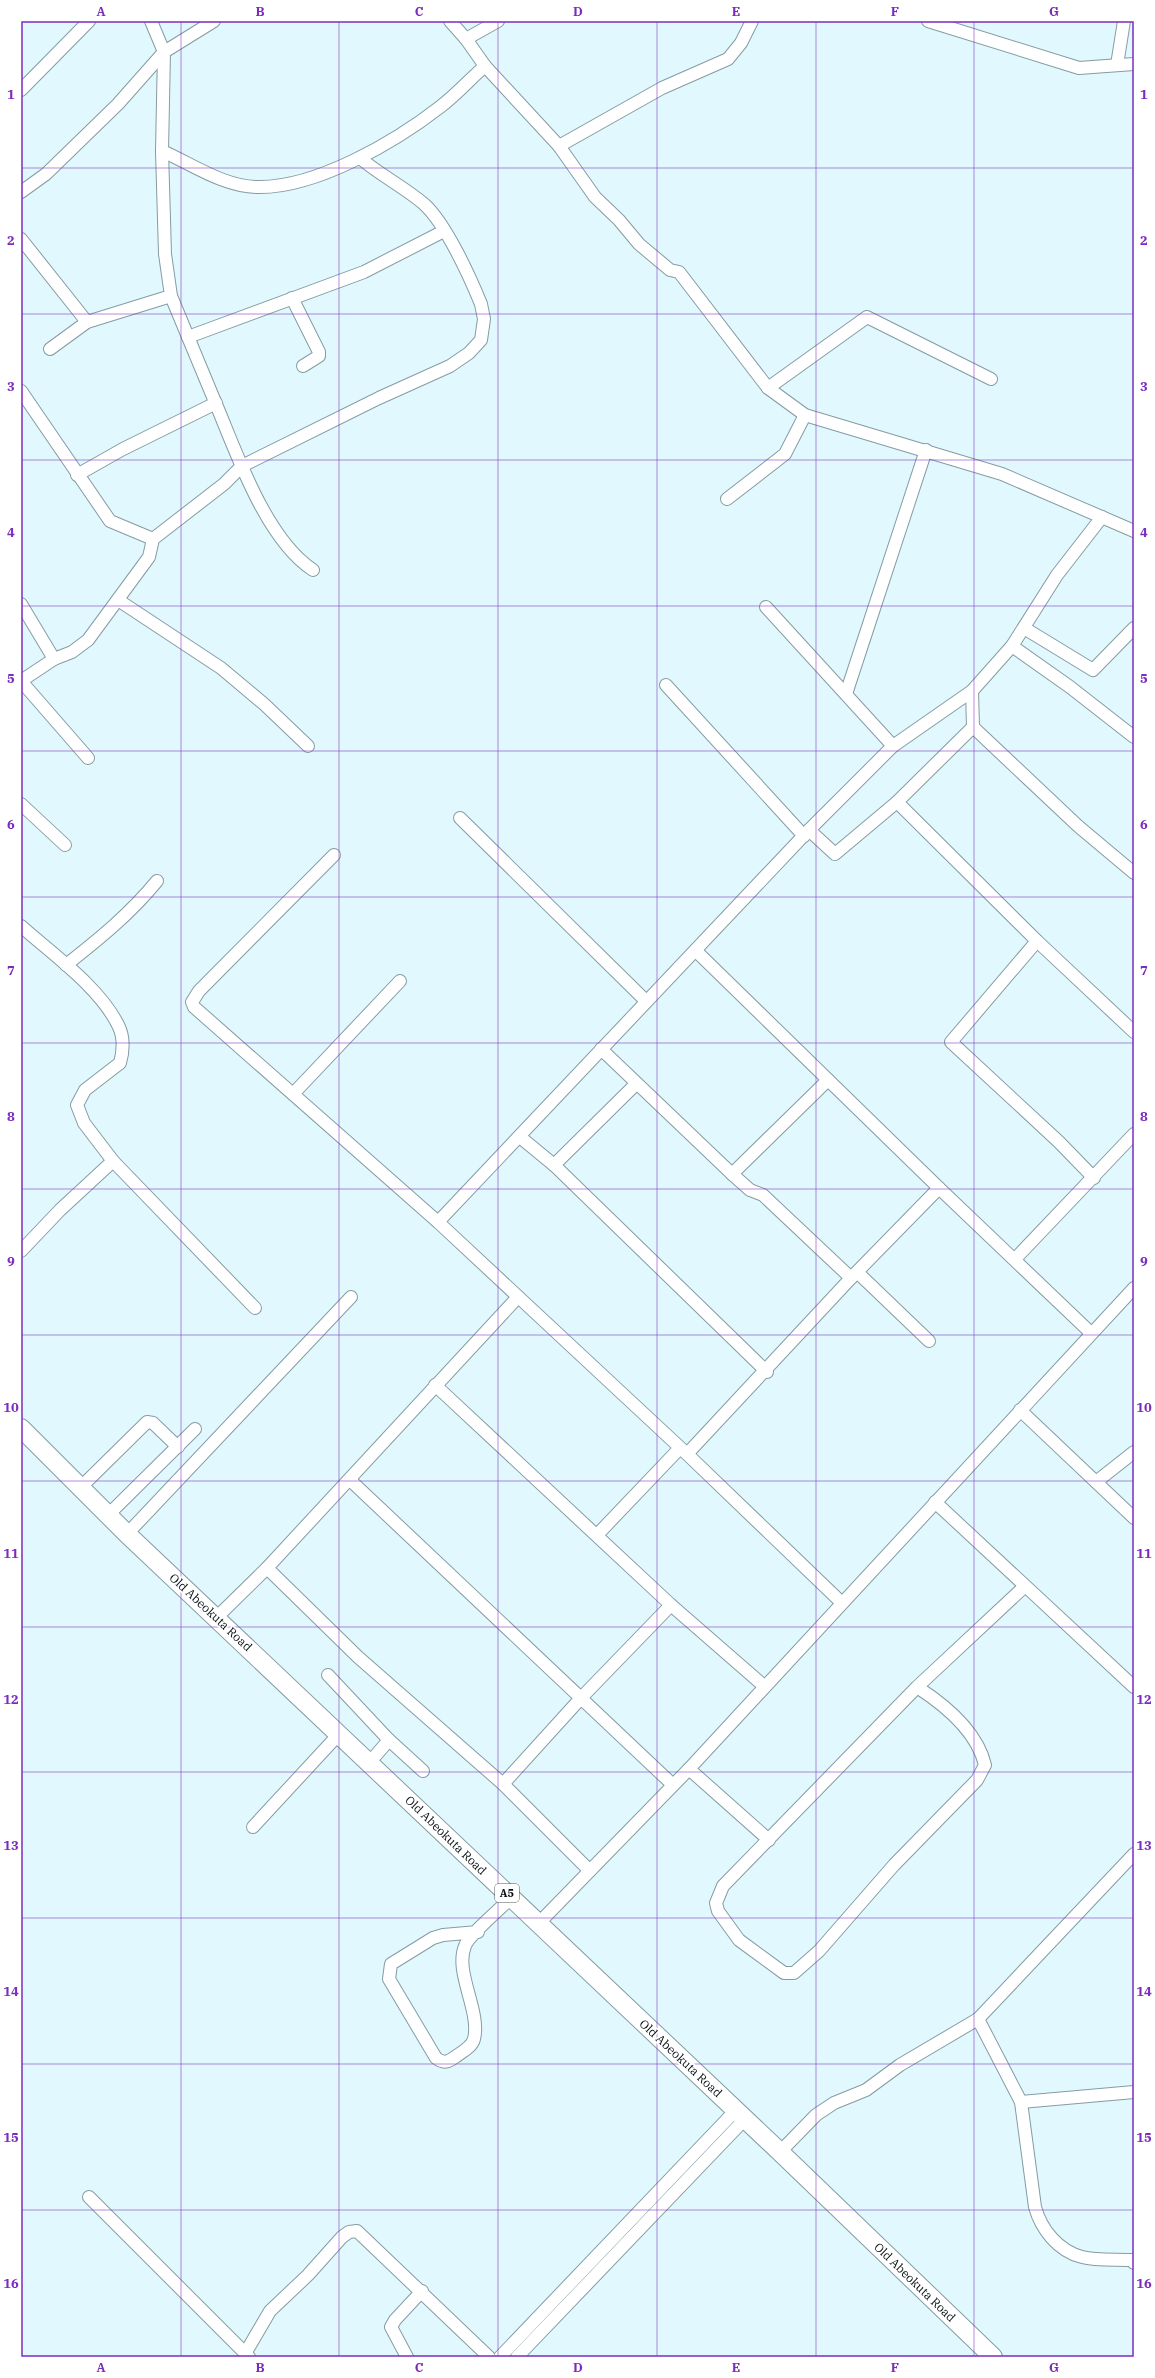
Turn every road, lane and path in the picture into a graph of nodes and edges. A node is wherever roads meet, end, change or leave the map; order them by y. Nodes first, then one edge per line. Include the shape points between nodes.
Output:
1 (89, 21) edge
2 (151, 21) edge
3 (214, 21) edge
4 (450, 21) edge
5 (498, 21) edge
6 (752, 21) edge
7 (928, 21) edge
8 (1124, 21) edge
9 (466, 39) junction
10 (164, 52) junction
11 (1134, 64) edge
12 (1117, 65) junction
13 (485, 66) junction
14 (21, 90) edge
15 (559, 146) junction
16 (162, 151) junction
17 (360, 158) junction
18 (21, 192) edge
19 (444, 231) junction
20 (21, 239) edge
21 (171, 296) junction
22 (292, 298) junction
23 (87, 322) junction
24 (188, 337) junction
25 (50, 349) dead end
26 (303, 366) dead end
27 (991, 379) dead end
28 (768, 388) junction
29 (21, 391) edge
30 (216, 404) junction
31 (805, 415) junction
32 (926, 450) junction
33 (242, 466) junction
34 (77, 475) junction
35 (727, 499) dead end
36 (1102, 517) junction
37 (1134, 531) edge
38 (153, 539) junction
39 (313, 570) dead end
40 (118, 600) junction
41 (21, 604) edge
42 (766, 607) dead end
43 (1024, 628) junction
44 (1134, 628) edge
45 (1012, 646) junction
46 (54, 659) junction
47 (21, 681) edge
48 (666, 685) dead end
49 (972, 691) junction
50 (846, 694) junction
51 (973, 727) junction
52 (1134, 737) edge
53 (308, 746) dead end
54 (893, 746) junction
55 (88, 758) dead end
56 (897, 802) junction
57 (21, 804) edge
58 (460, 818) dead end
59 (806, 833) junction
60 (65, 845) dead end
61 (334, 856) dead end
62 (1134, 873) edge
63 (157, 881) dead end
64 (21, 926) edge
65 (1037, 941) junction
66 (696, 951) junction
67 (66, 964) junction
68 (400, 980) dead end
69 (646, 1001) junction
70 (1134, 1032) edge
71 (601, 1049) junction
72 (828, 1080) junction
73 (636, 1084) junction
74 (293, 1094) junction
75 (1134, 1134) edge
76 (520, 1137) junction
77 (113, 1162) junction
78 (554, 1165) junction
79 (732, 1174) junction
80 (1094, 1178) junction
81 (939, 1188) junction
82 (438, 1222) junction
83 (21, 1251) edge
84 (1015, 1260) junction
85 (854, 1275) junction
86 (1134, 1288) edge
87 (351, 1297) dead end
88 (518, 1297) junction
89 (255, 1308) dead end
90 (1091, 1333) junction
91 (929, 1341) dead end
92 (767, 1372) junction
93 (435, 1384) junction
94 (1020, 1410) junction
95 (21, 1428) edge
96 (195, 1429) dead end
97 (178, 1447) junction
98 (684, 1451) junction
99 (1134, 1452) edge
100 (350, 1480) junction
101 (1096, 1482) junction
102 (80, 1488) junction
103 (935, 1502) junction
104 (108, 1515) junction
105 (1134, 1518) edge
106 (127, 1534) junction
107 (597, 1535) junction
108 (267, 1568) junction
109 (1024, 1586) junction
110 (842, 1603) junction
111 (671, 1605) junction
112 (216, 1618) junction
113 (328, 1675) dead end
114 (764, 1686) junction
115 (917, 1687) junction
116 (1134, 1687) edge
117 (581, 1698) junction
118 (339, 1734) junction
119 (390, 1740) junction
120 (369, 1762) junction
121 (688, 1769) junction
122 (423, 1771) dead end
123 (503, 1784) junction
124 (672, 1784) junction
125 (253, 1826) dead end
126 (769, 1840) junction
127 (1134, 1854) edge
128 (589, 1870) junction
129 (512, 1898) junction
130 (538, 1924) junction
131 (478, 1932) junction
132 (978, 2019) junction
133 (1134, 2092) edge
134 (1021, 2102) junction
135 (740, 2115) junction
136 (780, 2152) junction
137 (89, 2197) dead end
138 (1133, 2260) edge
139 (422, 2291) junction
140 (248, 2355) edge
141 (407, 2357) edge
142 (489, 2357) edge
143 (500, 2357) edge
144 (517, 2357) edge
145 (993, 2357) edge

1 - 14 street
2 - 10 street
3 - 10 street
4 - 9 street
5 - 9 street
6 - 15 street via 741,43 728,59 662,88
7 - 12 street via 1079,68
8 - 12 street
9 - 13 street
10 - 16 street
10 - 18 street via 118,104 46,174
11 - 12 street
13 - 15 street
13 - 17 street via 441,106 409,129
15 - 28 street via 595,197 639,244 670,270 680,272
16 - 17 street via 223,180 257,187 290,184
16 - 21 street via 165,254
17 - 19 street via 424,205 435,215
19 - 22 street via 364,272
19 - 33 street via 481,304 484,319 481,340 469,353 450,366
20 - 23 street
21 - 23 street
21 - 24 street
22 - 24 street
22 - 26 street via 319,352 319,356
23 - 25 street
24 - 30 street
27 - 28 street via 867,317
28 - 31 street
29 - 34 street
30 - 33 street
30 - 34 street via 123,449
31 - 32 street
31 - 35 street via 785,454
32 - 36 street via 1002,474
32 - 50 street
33 - 38 street via 224,484
33 - 39 street via 256,496 286,544
34 - 38 street via 110,521
36 - 37 street
36 - 43 street via 1056,575
38 - 40 street via 149,557
40 - 46 street via 88,640 72,652
40 - 53 street via 221,668
41 - 46 street
42 - 50 street
43 - 44 street via 1093,670
43 - 45 street
45 - 49 street
45 - 52 street
46 - 47 street
47 - 55 street
48 - 59 street
49 - 51 street
49 - 54 street
50 - 54 street
51 - 56 street
51 - 62 street via 1078,826
54 - 59 street
56 - 59 street via 835,854
56 - 65 street
57 - 60 street
58 - 69 street
59 - 66 street
61 - 74 street via 199,991 192,1002 194,1007
63 - 67 street via 134,908
64 - 67 street
65 - 70 street
65 - 80 street via 951,1042
66 - 69 street
66 - 72 street
67 - 77 street via 97,996 119,1027 122,1042 120,1063 85,1090 77,1105 84,1123
68 - 74 street
69 - 71 street
71 - 73 street
71 - 76 street
72 - 79 street
72 - 81 street
73 - 78 street
73 - 79 street
74 - 82 street
75 - 80 street
76 - 78 street
76 - 82 street
77 - 83 street via 60,1210
77 - 89 street
78 - 92 street
79 - 85 street via 750,1190 763,1195
80 - 84 street
81 - 84 street
81 - 85 street
82 - 88 street
84 - 90 street
85 - 91 street
85 - 92 street
86 - 90 street
87 - 106 street
88 - 93 street
88 - 98 street
90 - 94 street
92 - 98 street
93 - 100 street
93 - 107 street
94 - 101 street
94 - 103 street
95 - 102 highway, Old Abeokuta Road / A5
96 - 97 street
97 - 102 street via 153,1423 147,1422
97 - 104 street
98 - 107 street
98 - 110 street
99 - 101 street
100 - 108 street
100 - 117 street
101 - 105 street
102 - 104 highway, Old Abeokuta Road / A5
103 - 109 street
103 - 110 street
104 - 106 highway, Old Abeokuta Road / A5
106 - 112 highway, Old Abeokuta Road / A5
107 - 111 street
108 - 112 street
108 - 123 street via 358,1657
109 - 115 street
109 - 116 street
110 - 114 street
111 - 114 street
111 - 117 street
112 - 118 highway, Old Abeokuta Road / A5
113 - 119 street
114 - 121 street
115 - 126 street
115 - 126 street via 954,1716 979,1746 985,1765 976,1780 894,1866 820,1951 794,1973 784,1973 739,1940 718,1911 716,1903 723,1886
117 - 123 street
117 - 124 street
118 - 120 highway, Old Abeokuta Road / A5
118 - 125 street
119 - 120 street
119 - 122 street
120 - 129 highway, Old Abeokuta Road / A5
121 - 124 street
121 - 126 street
123 - 128 street
124 - 128 street
127 - 132 street
128 - 130 street
129 - 130 highway, Old Abeokuta Road / A5
129 - 131 street
130 - 135 highway, Old Abeokuta Road / A5
131 - 131 street via 465,1944 462,1957 475,2027 474,2039 468,2048 448,2062 442,2062 436,2058 388,1972 391,1964 433,1938
132 - 134 street
132 - 136 street via 900,2065 866,2090 834,2103 816,2115
133 - 134 street
134 - 138 street via 1039,2222 1058,2243 1082,2257
135 - 136 highway, Old Abeokuta Road / A5
135 - 143 street
135 - 144 street
136 - 145 highway, Old Abeokuta Road / A5
137 - 140 street
139 - 140 street via 357,2231 349,2232 270,2311
139 - 141 street via 394,2320 392,2327
139 - 142 street

